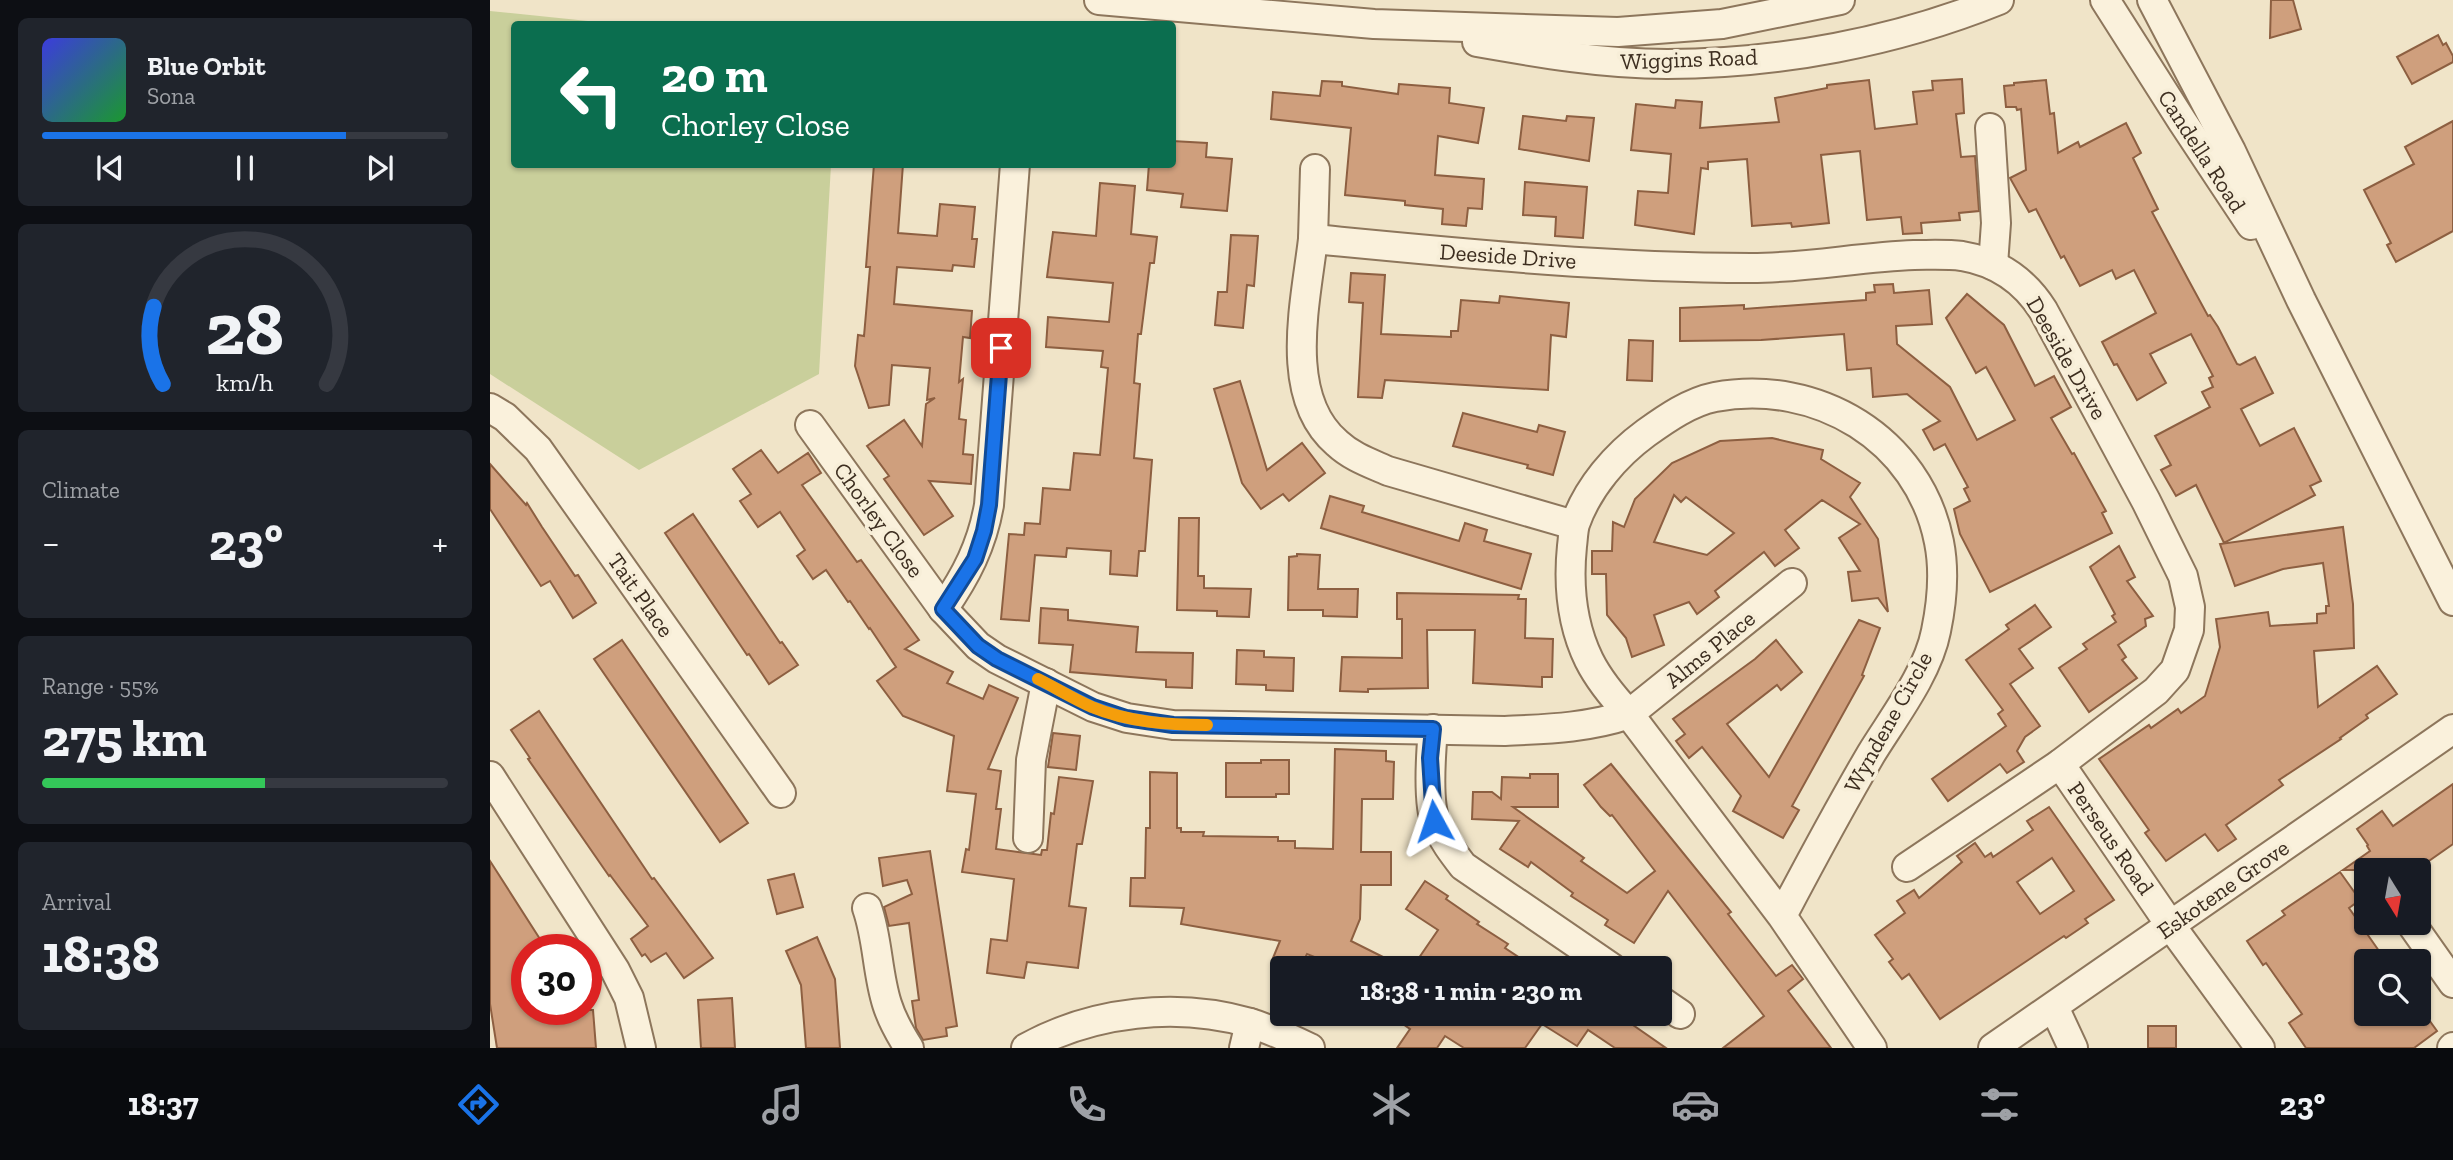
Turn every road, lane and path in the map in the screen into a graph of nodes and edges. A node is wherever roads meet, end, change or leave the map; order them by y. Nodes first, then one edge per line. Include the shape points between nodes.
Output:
1 (1099, 0) edge
2 (1840, 0) edge
3 (1999, 0) edge
4 (2105, 0) edge
5 (2152, 0) edge
6 (1374, 24) junction
7 (1990, 128) dead end
8 (1015, 168) edge
9 (1315, 169) dead end
10 (1313, 239) junction
11 (1993, 265) junction
12 (2301, 300) junction
13 (490, 408) edge
14 (810, 425) dead end
15 (1574, 525) junction
16 (1792, 583) dead end
17 (2453, 601) edge
18 (943, 609) junction
19 (1046, 683) junction
20 (1629, 714) junction
21 (1433, 729) junction
22 (2453, 729) edge
23 (2060, 764) junction
24 (490, 776) edge
25 (781, 793) dead end
26 (1028, 838) dead end
27 (1907, 867) dead end
28 (867, 908) dead end
29 (1783, 916) junction
30 (2171, 926) junction
31 (2419, 935) edge
32 (1594, 956) edge
33 (2453, 983) edge
34 (2054, 1007) junction
35 (1247, 1036) edge
36 (640, 1048) edge
37 (909, 1048) edge
38 (1026, 1048) edge
39 (1310, 1048) edge
40 (1872, 1048) edge
41 (1993, 1048) edge
42 (2073, 1048) edge
43 (2260, 1048) edge

1 - 6 street, Wiggins Road
2 - 6 street, Wiggins Road via 1722,24 1618,32
3 - 6 street, Wiggins Road via 1865,41 1708,63 1562,57
4 - 12 street, Candella Road
5 - 12 street, Candella Road via 2231,151
7 - 11 street via 1996,223
8 - 18 street via 989,505 975,559
9 - 10 street
10 - 11 street, Deeside Drive via 1664,268 1772,268 1941,255
10 - 15 street via 1302,352 1305,392 1335,442 1388,471
11 - 23 street, Deeside Drive via 2023,285 2043,310 2146,501 2183,576 2190,607 2189,630 2175,670 2156,691
12 - 17 street, Candella Road
13 - 25 street, Tait Place via 538,449
14 - 18 street, Chorley Close
15 - 20 street, Wyndene Circle via 1570,571 1575,625 1590,661
15 - 29 street, Wyndene Circle via 1597,481 1632,444 1669,417 1716,397 1790,397 1834,409 1888,445 1912,472 1939,542 1943,584 1936,634 1920,673 1830,822
16 - 20 street, Alms Place
18 - 19 street, Chorley Close via 978,646
19 - 21 street, Chorley Close via 1126,718 1173,725
19 - 26 street via 1031,760
20 - 21 street, Chorley Close via 1600,724 1553,729
20 - 29 street, Wyndene Circle
21 - 32 street via 1434,821 1448,847 1463,866
22 - 30 street, Eskotene Grove
23 - 27 street, Deeside Drive
23 - 30 street, Perseus Road
24 - 36 street via 615,970 629,998
28 - 37 street via 886,1002
29 - 40 street, Wyndene Circle
30 - 34 street, Eskotene Grove
30 - 43 street, Perseus Road
31 - 33 street
34 - 41 street, Eskotene Grove
34 - 42 street
35 - 38 street via 1163,1011 1124,1014
35 - 39 street

